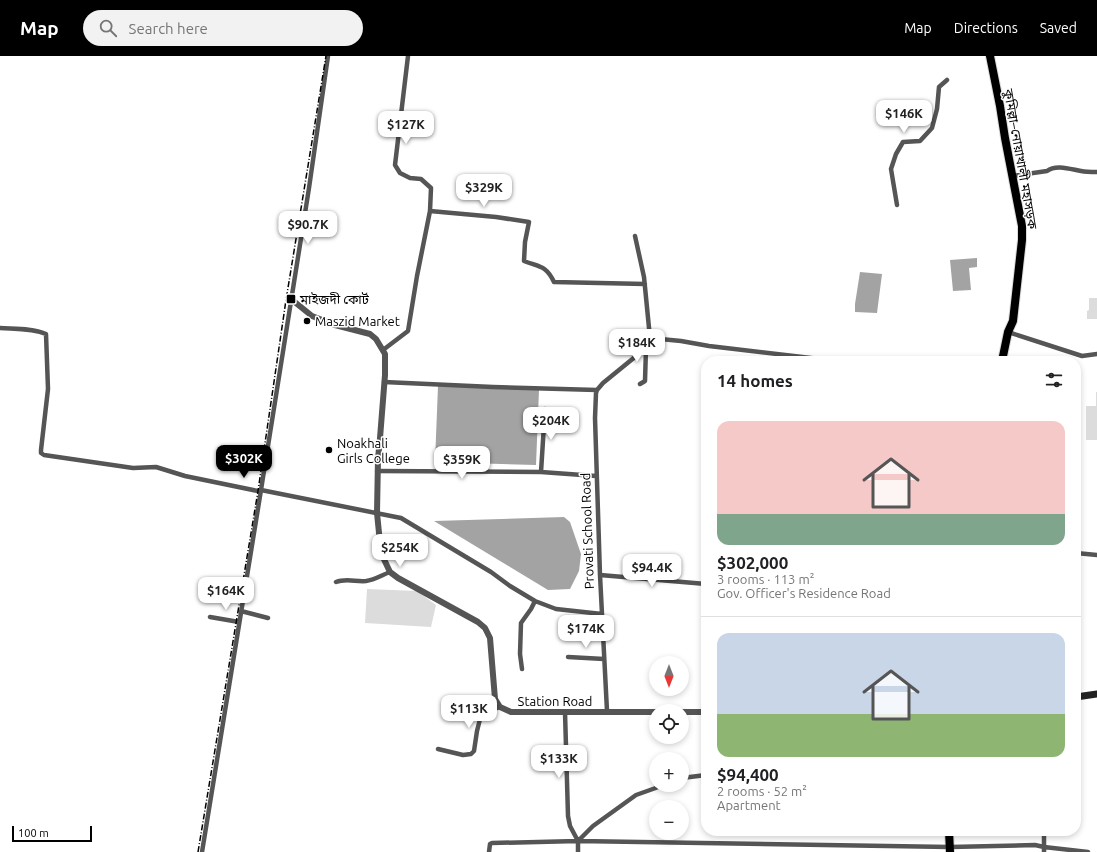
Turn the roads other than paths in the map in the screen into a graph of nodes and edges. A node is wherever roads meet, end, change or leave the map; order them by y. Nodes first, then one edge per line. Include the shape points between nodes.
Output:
1 (328, 56) edge
2 (408, 56) edge
3 (990, 56) edge
4 (947, 80) dead end
5 (1097, 172) edge
6 (1012, 176) junction
7 (897, 204) dead end
8 (430, 211) junction
9 (634, 236) dead end
10 (645, 284) junction
11 (292, 299) junction
12 (0, 328) edge
13 (1008, 332) junction
14 (653, 340) junction
15 (646, 348) junction
16 (382, 350) junction
17 (1097, 354) edge
18 (794, 356) edge
19 (1003, 356) edge
20 (384, 382) junction
21 (640, 384) dead end
22 (597, 390) junction
23 (545, 409) dead end
24 (377, 471) junction
25 (541, 472) junction
26 (596, 476) junction
27 (261, 490) junction
28 (377, 513) junction
29 (1081, 553) edge
30 (1097, 555) edge
31 (390, 572) junction
32 (600, 575) junction
33 (336, 582) dead end
34 (701, 584) edge
35 (535, 601) junction
36 (241, 611) junction
37 (602, 614) junction
38 (210, 617) dead end
39 (268, 618) dead end
40 (239, 622) junction
41 (568, 657) dead end
42 (604, 659) junction
43 (522, 669) dead end
44 (1097, 694) edge
45 (1081, 696) edge
46 (500, 707) junction
47 (607, 711) junction
48 (565, 712) junction
49 (649, 712) edge
50 (689, 712) edge
51 (701, 712) edge
52 (438, 749) dead end
53 (701, 775) edge
54 (689, 777) edge
55 (649, 791) edge
56 (949, 836) edge
57 (1044, 836) edge
58 (578, 841) junction
59 (876, 846) junction
60 (950, 850) edge
61 (1044, 850) edge
62 (202, 852) edge
63 (489, 852) edge
64 (578, 852) edge
65 (876, 852) edge
66 (1088, 852) edge

1 - 11 street
2 - 8 street via 396,165 400,173 420,179 432,188
3 - 6 highway, কুমিল্লা–নোয়াখালী মহাসড়ক
4 - 7 street via 939,87 932,128 920,141 903,142 896,154 891,170
5 - 6 street via 1050,168 1046,171
6 - 13 highway, কুমিল্লা–নোয়াখালী মহাসড়ক via 1022,226 1022,240 1013,321
8 - 10 street via 529,222 524,261 545,269 554,282
8 - 16 street via 408,331
9 - 10 street
10 - 14 street
11 - 16 street via 312,316 370,334
11 - 27 street
12 - 27 street via 26,329 46,334 48,390 41,450 44,455 133,468 156,467 185,476
13 - 17 street via 1082,356
13 - 19 highway, কুমিল্লা–নোয়াখালী মহাসড়ক
14 - 15 street
14 - 18 street via 681,341
15 - 21 street via 645,381
15 - 22 street
16 - 20 street via 385,354
20 - 22 street
20 - 24 street
22 - 26 street, Provati School Road
23 - 25 street
24 - 25 street
24 - 28 street
25 - 26 street
26 - 32 street, Provati School Road
27 - 28 street
27 - 36 street
28 - 31 street via 381,553
28 - 35 street via 401,518
29 - 30 street
31 - 33 street via 365,581
31 - 46 street, Station Road via 485,628 490,638 495,699
32 - 34 street
32 - 37 street, Provati School Road
35 - 37 street via 556,609
35 - 43 street via 521,623
36 - 39 street
36 - 40 street
37 - 42 street, Provati School Road
38 - 40 street
40 - 62 street
41 - 42 street
42 - 47 street, Provati School Road
44 - 45 main road
46 - 48 street, Station Road via 511,712
46 - 52 street via 483,713 476,731 474,751 471,754 463,756
47 - 48 street, Station Road
47 - 49 street, Station Road
48 - 58 street via 568,816
50 - 51 street
53 - 54 street
55 - 58 street via 636,796 593,826
56 - 60 highway
57 - 61 street
58 - 59 street
58 - 63 street via 492,843
58 - 64 street
59 - 60 street
59 - 65 street
60 - 61 street via 1035,845
61 - 66 street

